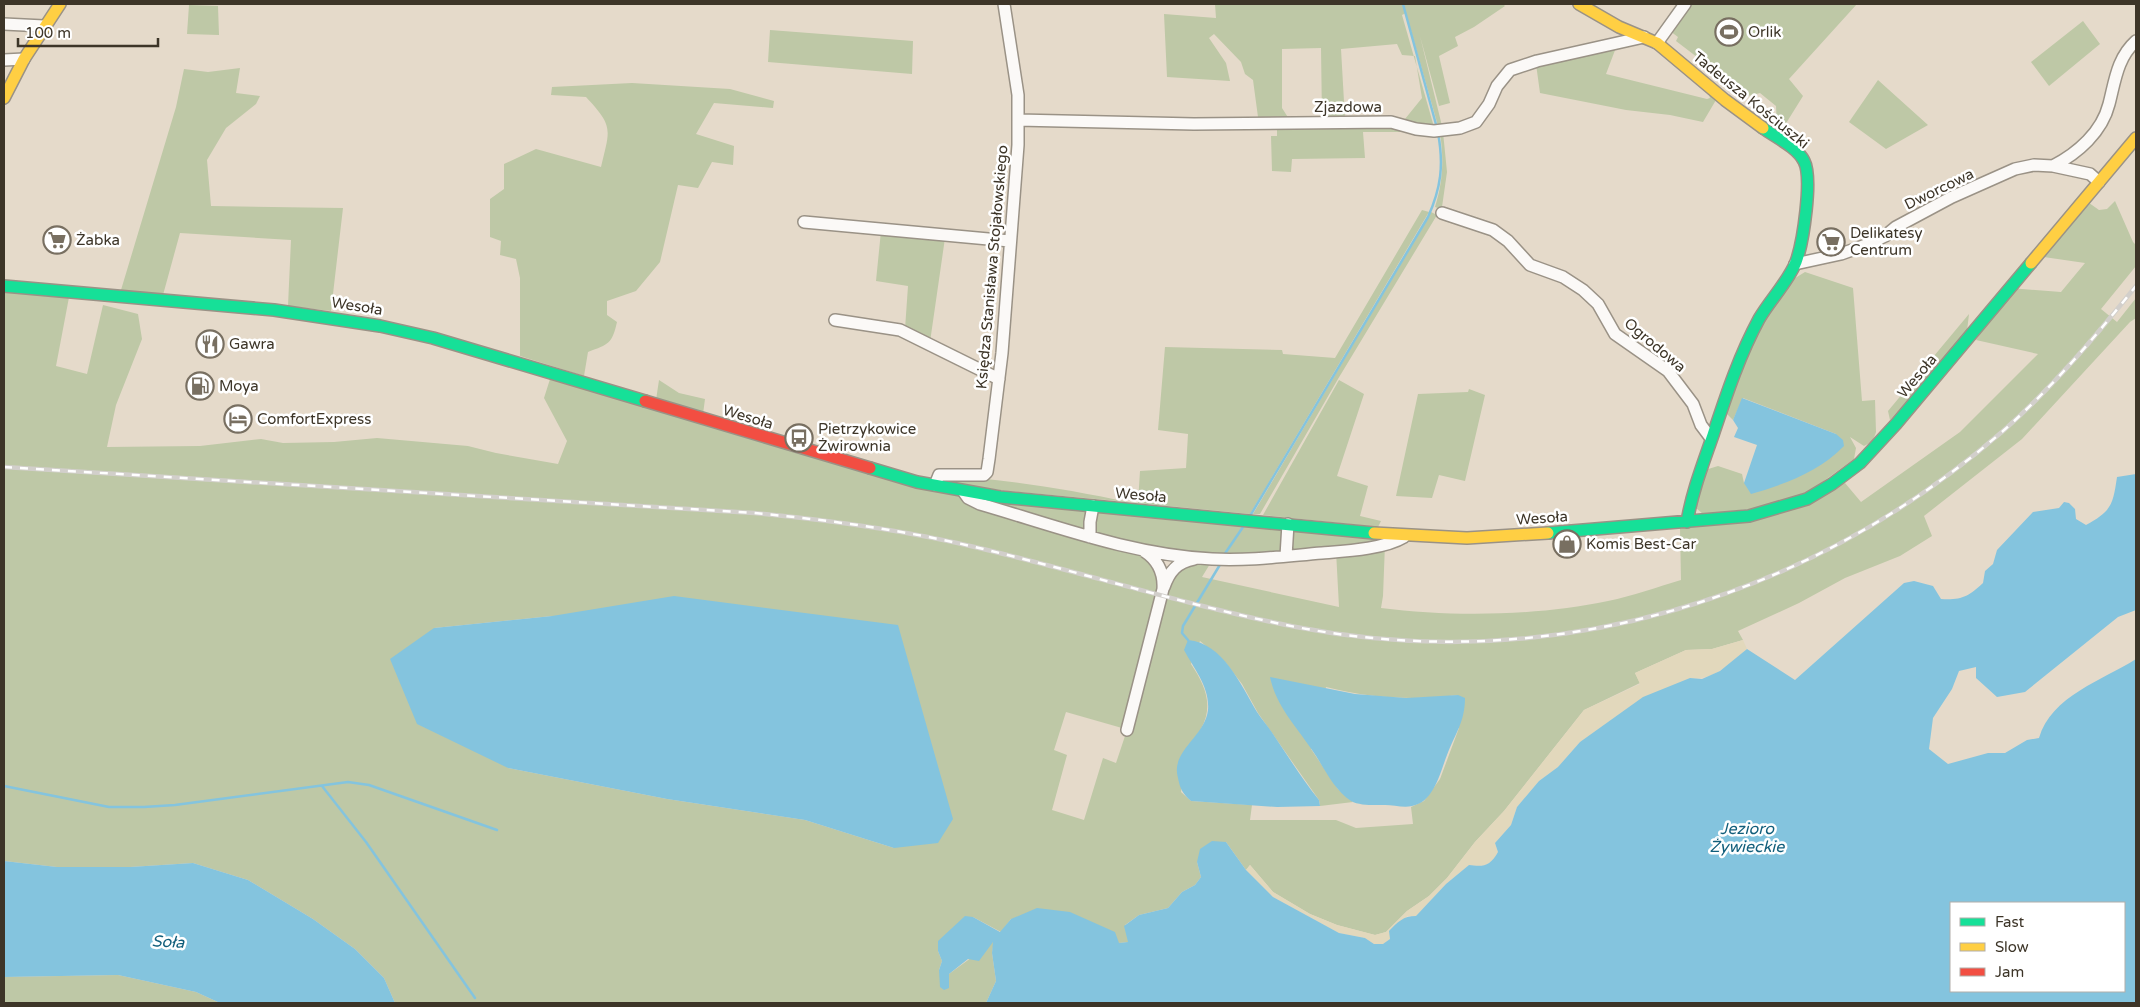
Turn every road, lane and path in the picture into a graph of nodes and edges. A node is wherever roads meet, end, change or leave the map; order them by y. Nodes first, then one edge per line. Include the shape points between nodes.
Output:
1 (60, 4) edge
2 (1004, 4) edge
3 (1579, 4) edge
4 (1685, 4) edge
5 (4, 24) edge
6 (44, 26) junction
7 (1644, 37) junction
8 (2136, 41) edge
9 (1657, 43) junction
10 (24, 58) junction
11 (4, 60) edge
12 (4, 98) edge
13 (1018, 120) junction
14 (2136, 138) edge
15 (2053, 166) junction
16 (2099, 182) junction
17 (1442, 213) dead end
18 (804, 222) dead end
19 (1010, 241) junction
20 (1794, 264) junction
21 (4, 286) edge
22 (835, 320) dead end
23 (999, 379) junction
24 (1710, 437) junction
25 (935, 485) junction
26 (963, 491) junction
27 (1093, 506) junction
28 (1687, 522) junction
29 (1288, 524) junction
30 (1405, 536) junction
31 (1090, 537) junction
32 (1140, 549) junction
33 (1286, 556) junction
34 (1208, 559) junction
35 (1163, 589) junction
36 (1127, 730) dead end

1 - 6 main road
2 - 13 street, Księdza Stanisława Stojałowskiego via 1018,95
3 - 7 main road, Tadeusza Kościuszki
4 - 9 street
5 - 6 street
6 - 10 main road
7 - 9 main road, Tadeusza Kościuszki
7 - 13 street, Zjazdowa via 1510,70 1476,122 1460,128 1416,129 1391,122 1194,124
8 - 15 street via 2118,65 2109,105 2097,130
9 - 20 main road, Tadeusza Kościuszki via 1804,161 1808,191 1803,237
10 - 11 street
10 - 12 main road
13 - 19 street, Księdza Stanisława Stojałowskiego
14 - 16 main road, Wesoła
15 - 16 street, Dworcowa via 2090,174
15 - 20 street, Dworcowa via 2034,165 2015,170 1952,197 1866,245
16 - 28 main road, Wesoła via 1896,424 1851,470 1820,492 1795,504 1749,516
17 - 24 street, Ogrodowa via 1493,230 1530,265 1563,277 1583,290 1598,304 1616,334 1668,371 1693,404 1701,425
18 - 19 street
19 - 23 street, Księdza Stanisława Stojałowskiego
20 - 24 main road, Tadeusza Kościuszki via 1759,319 1733,375
21 - 25 main road, Wesoła via 314,315 390,327
22 - 23 street via 900,330
23 - 25 street, Księdza Stanisława Stojałowskiego via 987,472 980,476 939,475
24 - 28 main road, Tadeusza Kościuszki
25 - 26 main road, Wesoła
26 - 27 main road, Wesoła
26 - 31 street via 968,498 980,504
27 - 29 main road, Wesoła
27 - 31 street
28 - 30 main road, Wesoła via 1484,537
29 - 30 main road, Wesoła
29 - 33 street
30 - 33 street via 1385,544
31 - 32 street
32 - 34 street
32 - 35 street via 1153,557 1159,566 1164,578
33 - 34 street
34 - 35 street via 1188,560 1178,565 1168,576
35 - 36 street

